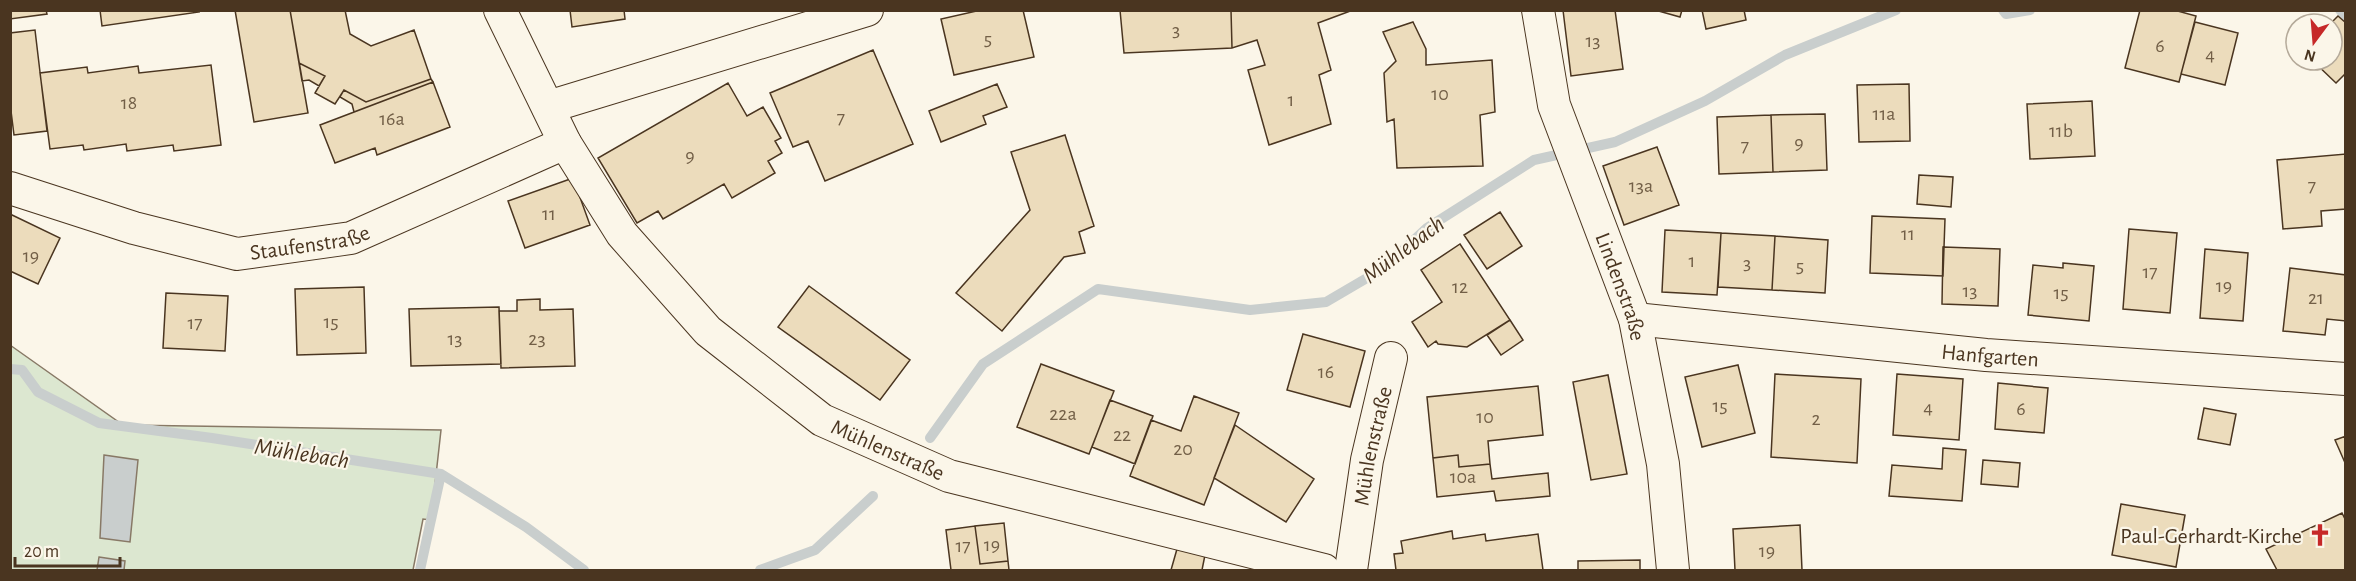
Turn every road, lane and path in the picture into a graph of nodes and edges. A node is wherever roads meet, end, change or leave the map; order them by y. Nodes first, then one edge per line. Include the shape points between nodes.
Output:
1 (500, 10) edge
2 (867, 10) edge
3 (1538, 10) edge
4 (548, 107) junction
5 (565, 143) junction
6 (10, 188) edge
7 (1635, 319) junction
8 (1391, 358) dead end
9 (2346, 379) edge
10 (1323, 570) edge
11 (1351, 570) edge
12 (1673, 570) edge

1 - 4 street, Mühlenstraße
2 - 4 street
3 - 7 street, Lindenstraße via 1554,105
4 - 5 street, Mühlenstraße
5 - 6 street, Staufenstraße via 351,238 237,254 134,228
5 - 10 street, Mühlenstraße via 622,234 708,331 822,420 949,476
7 - 9 street, Hanfgarten via 1986,355
7 - 12 street, Lindenstraße via 1663,464
8 - 11 street, Mühlenstraße via 1367,460

